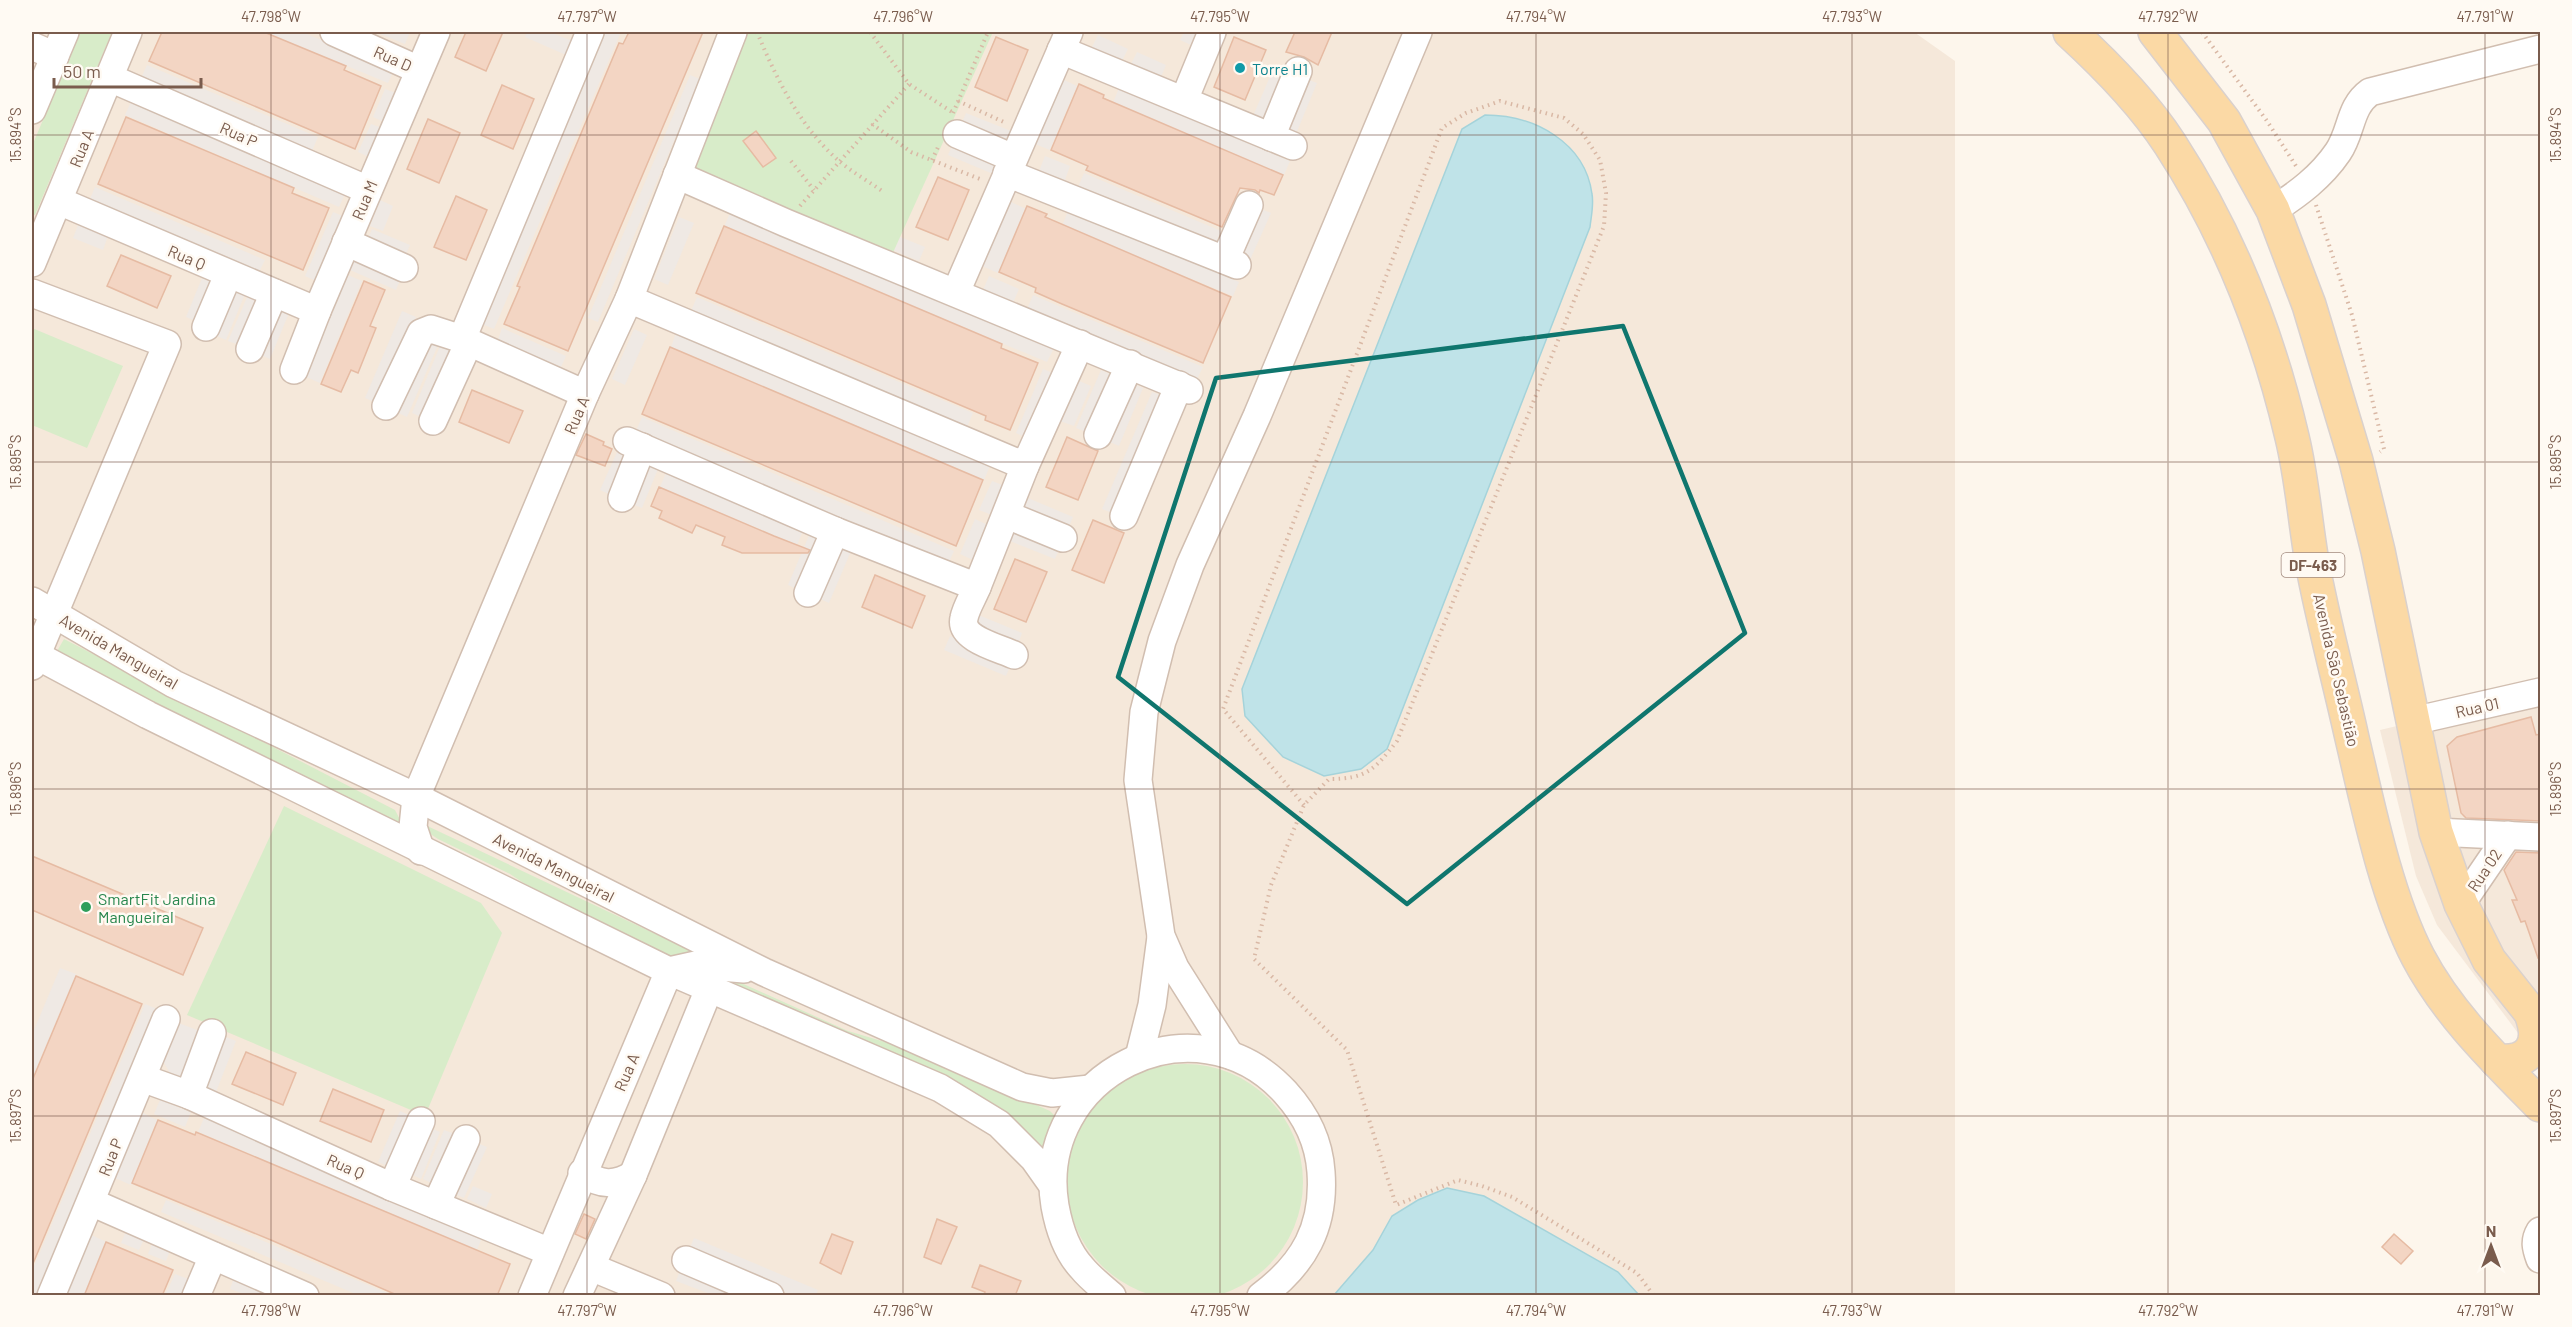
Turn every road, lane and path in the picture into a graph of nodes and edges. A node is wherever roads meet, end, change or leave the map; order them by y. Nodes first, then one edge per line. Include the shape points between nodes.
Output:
1 (65, 32) edge
2 (128, 32) edge
3 (334, 32) edge
4 (436, 32) edge
5 (733, 32) edge
6 (757, 32) edge
7 (870, 32) edge
8 (988, 32) edge
9 (1212, 32) edge
10 (1418, 32) edge
11 (2070, 32) edge
12 (2155, 32) edge
13 (2202, 32) edge
14 (582, 34) edge
15 (1065, 41) edge
16 (2541, 49) edge
17 (43, 51) edge
18 (419, 70) junction
19 (1298, 71) dead end
20 (110, 78) junction
21 (909, 84) junction
22 (1184, 100) junction
23 (958, 101) junction
24 (32, 110) edge
25 (872, 124) junction
26 (950, 128) junction
27 (1025, 132) junction
28 (932, 160) junction
29 (791, 161) dead end
30 (839, 161) junction
31 (1007, 173) junction
32 (677, 175) junction
33 (2308, 187) junction
34 (368, 190) junction
35 (814, 190) junction
36 (882, 190) dead end
37 (59, 201) junction
38 (1249, 205) dead end
39 (2273, 210) junction
40 (786, 223) junction
41 (346, 242) junction
42 (32, 263) edge
43 (404, 268) dead end
44 (228, 274) junction
45 (274, 292) junction
46 (957, 292) junction
47 (32, 293) edge
48 (629, 299) junction
49 (317, 311) junction
50 (206, 327) dead end
51 (465, 341) junction
52 (1080, 344) junction
53 (250, 349) dead end
54 (1130, 364) junction
55 (294, 370) dead end
56 (585, 394) junction
57 (386, 406) dead end
58 (433, 421) dead end
59 (1098, 435) dead end
60 (2384, 449) dead end
61 (1025, 466) junction
62 (622, 498) dead end
63 (1007, 515) junction
64 (1124, 516) dead end
65 (835, 531) junction
66 (1063, 538) dead end
67 (977, 587) junction
68 (808, 593) dead end
69 (32, 601) edge
70 (55, 614) junction
71 (1014, 655) dead end
72 (33, 658) edge
73 (174, 684) junction
74 (2541, 692) edge
75 (148, 715) junction
76 (2413, 721) junction
77 (416, 797) junction
78 (1304, 805) junction
79 (2436, 832) junction
80 (2508, 835) junction
81 (2541, 837) edge
82 (421, 851) junction
83 (2461, 904) junction
84 (1161, 936) junction
85 (669, 971) junction
86 (764, 972) junction
87 (709, 989) junction
88 (166, 1019) dead end
89 (2536, 1020) edge
90 (212, 1033) dead end
91 (1230, 1055) junction
92 (1139, 1057) junction
93 (2497, 1061) junction
94 (142, 1078) junction
95 (1090, 1089) junction
96 (189, 1095) junction
97 (2541, 1105) edge
98 (421, 1121) dead end
99 (466, 1139) dead end
100 (582, 1173) junction
101 (633, 1174) junction
102 (1051, 1183) junction
103 (392, 1187) junction
104 (91, 1202) junction
105 (436, 1205) junction
106 (2541, 1231) edge
107 (550, 1252) junction
108 (213, 1256) junction
109 (2541, 1259) edge
110 (686, 1260) dead end
111 (591, 1267) junction
112 (742, 1290) edge
113 (51, 1296) edge
114 (196, 1296) edge
115 (304, 1296) edge
116 (532, 1296) edge
117 (577, 1296) edge
118 (661, 1296) edge
119 (770, 1296) edge
120 (1112, 1296) edge
121 (1261, 1296) edge
122 (1654, 1296) edge

1 - 17 street
2 - 20 street, Rua A
3 - 18 street, Rua D
4 - 18 street, Rua M
5 - 32 street, Rua A
6 - 30 path via 774,74 811,131
7 - 21 path
8 - 23 path
9 - 22 street
10 - 84 street via 1190,565 1162,640 1144,712 1138,780
11 - 93 main road, Avenida São Sebastião / DF-463 via 2105,64 2169,142 2209,209 2237,271 2269,349 2293,440 2313,564 2356,755 2404,924 2418,957 2445,1001
12 - 39 main road via 2224,121
13 - 33 path via 2267,121
14 - 51 street
15 - 22 street
15 - 27 street
16 - 33 street via 2370,92 2354,110 2338,152
17 - 24 street
18 - 34 street, Rua M
19 - 22 street via 1282,142
20 - 34 street, Rua P
20 - 37 street, Rua A
21 - 25 path
21 - 26 path
23 - 26 path
23 - 27 path
25 - 28 path via 911,152
25 - 30 path
26 - 28 path
26 - 31 street
27 - 31 street
28 - 31 path
29 - 35 path
30 - 35 path
30 - 36 path
31 - 38 street via 1231,263
31 - 46 street
32 - 40 street
32 - 48 street, Rua A
33 - 39 street
33 - 60 path via 2352,315
34 - 41 street, Rua M
35 - 40 path
37 - 42 street, Rua A
37 - 44 street, Rua Q
39 - 76 main road via 2309,305 2356,461
40 - 46 street
41 - 43 street
41 - 49 street, Rua M
44 - 45 street, Rua Q
44 - 50 street
45 - 49 street, Rua Q
45 - 53 street
46 - 52 street
47 - 70 street via 167,344
48 - 56 street, Rua A
48 - 61 street
49 - 55 street, Rua M
51 - 56 street
51 - 57 street via 425,329
51 - 58 street
52 - 54 street
52 - 61 street
54 - 59 street
54 - 64 street via 1184,387
56 - 77 street, Rua A
61 - 63 street
62 - 65 street via 634,444
63 - 66 street
63 - 67 street
65 - 67 street
65 - 68 street
67 - 71 street via 963,619 968,635
69 - 70 street, Avenida Mangueiral
70 - 72 street
70 - 73 street, Avenida Mangueiral
72 - 75 street
73 - 75 street via 175,702 169,710
73 - 77 street, Avenida Mangueiral
74 - 76 street, Rua 01
75 - 82 street
76 - 79 main road
77 - 82 street, Rua A via 413,827
77 - 86 street, Avenida Mangueiral
78 - 78 path via 1329,779 1350,779 1377,767 1397,741 1604,226 1606,193 1600,160 1583,134 1564,118 1500,101 1466,113 1442,128 1223,710
78 - 122 path via 1271,885 1254,959 1347,1050 1396,1205 1458,1180 1512,1197 1637,1273
79 - 80 street, Rua 02
79 - 83 main road
80 - 81 street, Rua 02
80 - 83 street, Rua 02
82 - 85 street
83 - 89 main road via 2489,960
84 - 91 street via 1175,968
84 - 92 street via 1152,1005
85 - 86 street via 705,965
85 - 87 street
85 - 100 street, Rua A
86 - 95 street, Avenida Mangueiral via 1022,1087 1052,1094
87 - 101 street
87 - 102 street via 940,1088 999,1124
88 - 94 street, Rua P
89 - 93 main road via 2536,1044 2530,1052 2507,1062
90 - 96 street
91 - 92 street via 1185,1048
91 - 121 street via 1270,1076 1302,1110 1320,1151 1323,1197 1311,1240 1285,1278
92 - 95 street via 1113,1070
93 - 97 main road, Avenida São Sebastião / DF-463
94 - 96 street, Rua Q
94 - 104 street, Rua P
95 - 102 street via 1069,1117 1056,1149
96 - 103 street, Rua Q
98 - 103 street
99 - 105 street
100 - 101 street via 607,1184 618,1183
100 - 107 street, Rua A
101 - 111 street
102 - 120 street via 1059,1228 1081,1268
103 - 105 street, Rua Q
104 - 108 street
104 - 113 street, Rua P
105 - 107 street, Rua Q
106 - 109 street via 2536,1247
107 - 116 street, Rua A
108 - 114 street
108 - 115 street
110 - 112 street
111 - 117 street
111 - 118 street
112 - 119 street

